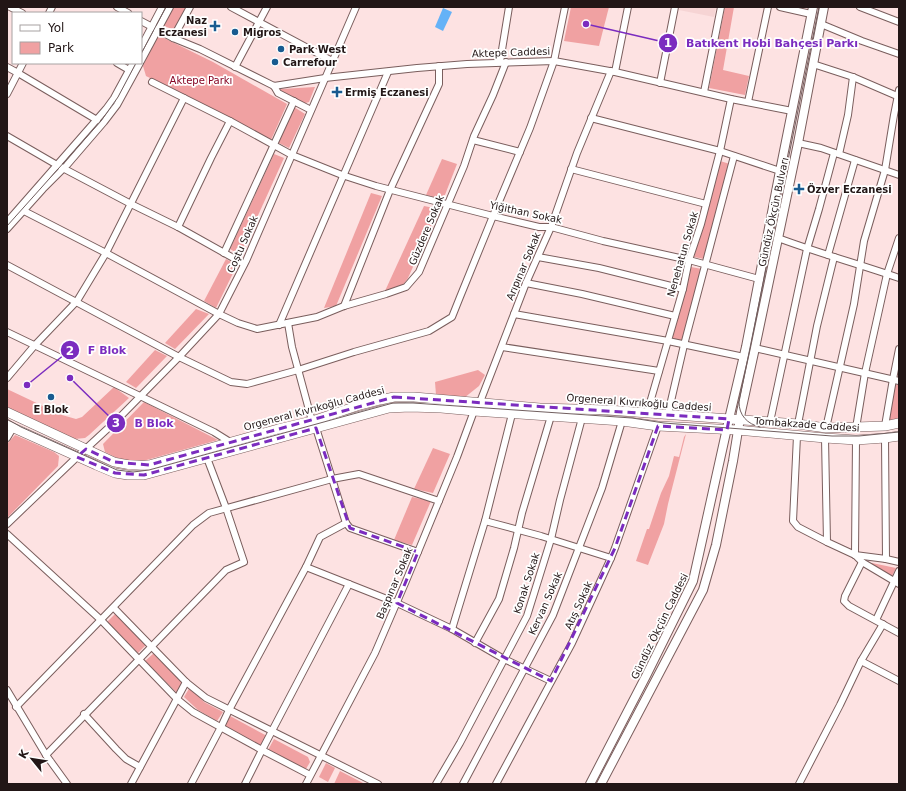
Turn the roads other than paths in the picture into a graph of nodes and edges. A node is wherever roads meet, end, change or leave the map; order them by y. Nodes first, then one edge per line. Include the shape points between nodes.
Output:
1 (10, 7) edge
2 (117, 7) edge
3 (162, 7) edge
4 (170, 7) edge
5 (190, 7) edge
6 (231, 7) edge
7 (267, 7) edge
8 (347, 7) edge
9 (509, 7) edge
10 (566, 7) edge
11 (628, 7) edge
12 (675, 7) edge
13 (721, 7) edge
14 (768, 7) edge
15 (780, 7) edge
16 (824, 7) edge
17 (860, 7) edge
18 (355, 9) edge
19 (812, 10) edge
20 (20, 12) edge
21 (126, 12) edge
22 (142, 22) edge
23 (259, 22) junction
24 (899, 22) edge
25 (821, 24) junction
26 (155, 28) junction
27 (172, 38) junction
28 (142, 46) edge
29 (899, 54) edge
30 (142, 57) edge
31 (554, 60) junction
32 (332, 61) junction
33 (503, 62) junction
34 (22, 64) edge
35 (119, 64) edge
36 (132, 64) edge
37 (139, 64) edge
38 (813, 64) junction
39 (439, 66) junction
40 (235, 67) junction
41 (7, 68) edge
42 (129, 70) junction
43 (613, 71) junction
44 (388, 72) junction
45 (18, 73) junction
46 (853, 77) junction
47 (325, 78) junction
48 (152, 82) dead end
49 (660, 83) junction
50 (274, 86) junction
51 (704, 92) junction
52 (898, 93) edge
53 (7, 94) edge
54 (184, 98) junction
55 (731, 100) junction
56 (294, 101) junction
57 (748, 102) junction
58 (311, 110) junction
59 (792, 111) junction
60 (896, 116) edge
61 (591, 118) junction
62 (97, 120) junction
63 (230, 121) junction
64 (7, 136) edge
65 (473, 140) junction
66 (798, 143) junction
67 (274, 145) junction
68 (720, 151) junction
69 (520, 152) junction
70 (837, 154) junction
71 (292, 155) junction
72 (734, 156) junction
73 (855, 160) junction
74 (60, 166) junction
75 (571, 169) junction
76 (780, 170) junction
77 (885, 170) junction
78 (342, 175) junction
79 (899, 175) edge
80 (390, 190) junction
81 (131, 204) junction
82 (706, 204) junction
83 (447, 205) junction
84 (24, 211) junction
85 (493, 216) junction
86 (7, 222) edge
87 (178, 227) junction
88 (550, 227) junction
89 (7, 230) edge
90 (778, 238) junction
91 (899, 238) edge
92 (807, 249) junction
93 (106, 253) junction
94 (224, 253) junction
95 (831, 256) junction
96 (538, 257) junction
97 (689, 260) junction
98 (244, 264) junction
99 (706, 264) junction
100 (7, 265) edge
101 (860, 265) junction
102 (888, 274) junction
103 (899, 278) edge
104 (759, 279) junction
105 (526, 283) junction
106 (682, 289) junction
107 (77, 301) junction
108 (344, 306) junction
109 (219, 314) junction
110 (514, 314) junction
111 (675, 316) junction
112 (288, 323) junction
113 (279, 325) junction
114 (7, 332) edge
115 (668, 341) junction
116 (35, 345) junction
117 (684, 345) junction
118 (502, 347) junction
119 (755, 348) junction
120 (899, 349) edge
121 (784, 354) junction
122 (179, 356) junction
123 (744, 357) junction
124 (811, 361) junction
125 (840, 367) junction
126 (298, 370) junction
127 (659, 371) junction
128 (864, 373) junction
129 (7, 378) edge
130 (896, 380) edge
131 (140, 396) junction
132 (480, 402) junction
133 (474, 411) junction
134 (7, 412) edge
135 (647, 413) junction
136 (512, 414) junction
137 (668, 414) junction
138 (551, 416) junction
139 (582, 418) junction
140 (729, 420) junction
141 (739, 420) junction
142 (622, 421) junction
143 (766, 422) junction
144 (899, 423) edge
145 (314, 424) junction
146 (798, 424) junction
147 (10, 426) edge
148 (658, 426) junction
149 (885, 426) junction
150 (826, 428) junction
151 (856, 428) junction
152 (727, 430) junction
153 (737, 430) junction
154 (797, 436) junction
155 (899, 436) edge
156 (7, 438) edge
157 (825, 438) junction
158 (885, 438) junction
159 (856, 440) junction
160 (230, 442) junction
161 (86, 449) junction
162 (77, 457) junction
163 (208, 458) junction
164 (332, 479) junction
165 (439, 501) junction
166 (226, 508) junction
167 (485, 520) junction
168 (346, 523) junction
169 (7, 524) edge
170 (518, 529) junction
171 (7, 534) edge
172 (551, 539) junction
173 (827, 542) junction
174 (579, 548) junction
175 (418, 552) junction
176 (855, 556) junction
177 (611, 558) junction
178 (886, 559) junction
179 (862, 562) junction
180 (899, 562) edge
181 (306, 567) junction
182 (899, 571) edge
183 (897, 582) edge
184 (349, 584) junction
185 (397, 602) junction
186 (114, 608) junction
187 (101, 620) junction
188 (876, 620) junction
189 (883, 624) junction
190 (452, 629) junction
191 (899, 633) edge
192 (475, 643) junction
193 (152, 646) junction
194 (504, 659) junction
195 (139, 660) junction
196 (861, 661) junction
197 (524, 669) junction
198 (552, 681) junction
199 (186, 682) junction
200 (899, 682) edge
201 (7, 690) edge
202 (177, 699) junction
203 (16, 706) junction
204 (229, 710) junction
205 (84, 714) junction
206 (221, 727) junction
207 (273, 731) junction
208 (262, 750) junction
209 (46, 755) junction
210 (321, 756) junction
211 (140, 767) junction
212 (310, 775) junction
213 (67, 784) edge
214 (131, 784) edge
215 (190, 784) edge
216 (245, 784) edge
217 (306, 784) edge
218 (378, 784) edge
219 (436, 784) edge
220 (463, 784) edge
221 (496, 784) edge
222 (590, 784) edge
223 (601, 784) edge
224 (799, 784) edge

1 - 20 street
2 - 21 street
3 - 26 street
4 - 26 street
5 - 27 street
6 - 23 street
7 - 23 street
8 - 18 street
9 - 33 street, Güzdere Sokak
10 - 31 street
11 - 43 street, Arıpınar Sokak
12 - 49 street
13 - 51 street
14 - 57 street
15 - 19 street
16 - 25 street, Gündüz Ökçün Bulvarı
17 - 24 street
18 - 32 street, Coştu Sokak
19 - 59 street, Gündüz Ökçün Bulvarı
22 - 26 street
23 - 32 street
23 - 40 street
25 - 29 street
25 - 38 street, Gündüz Ökçün Bulvarı
26 - 27 street
26 - 28 street
26 - 30 street
27 - 40 street
31 - 33 street, Aktepe Caddesi
31 - 43 street, Aktepe Caddesi
31 - 69 street
32 - 47 street, Coştu Sokak
33 - 39 street, Aktepe Caddesi
33 - 65 street, Güzdere Sokak via 493,95
34 - 45 street
35 - 42 street
36 - 42 street
37 - 74 street via 117,106
38 - 46 street
38 - 66 street, Gündüz Ökçün Bulvarı
39 - 44 street, Aktepe Caddesi
39 - 80 street via 439,84
40 - 50 street
41 - 45 street
42 - 62 street via 114,98
43 - 49 street, Aktepe Caddesi
43 - 61 street, Arıpınar Sokak
44 - 47 street, Aktepe Caddesi
44 - 78 street
45 - 53 street
45 - 62 street
46 - 52 street
46 - 70 street via 848,115
47 - 50 street, Aktepe Caddesi
47 - 58 street, Coştu Sokak
48 - 54 street, Yiğithan Sokak
49 - 51 street, Aktepe Caddesi
50 - 56 street via 278,93
51 - 55 street, Aktepe Caddesi
52 - 60 street
54 - 63 street, Yiğithan Sokak
54 - 81 street
55 - 57 street, Aktepe Caddesi
55 - 68 street, Nenehatun Sokak
56 - 58 street
56 - 67 street
57 - 59 street, Aktepe Caddesi
58 - 71 street, Coştu Sokak
59 - 76 street, Gündüz Ökçün Bulvarı
60 - 77 street
61 - 68 street
61 - 75 street, Arıpınar Sokak
62 - 74 street
63 - 67 street, Yiğithan Sokak
63 - 87 street
64 - 74 street
65 - 69 street
65 - 83 street, Güzdere Sokak
66 - 70 street
66 - 90 street, Gündüz Ökçün Bulvarı
67 - 71 street, Yiğithan Sokak
67 - 94 street
68 - 72 street
68 - 82 street, Nenehatun Sokak
69 - 85 street
70 - 73 street
70 - 92 street
71 - 78 street, Yiğithan Sokak
71 - 98 street, Coştu Sokak
72 - 76 street
72 - 99 street
73 - 77 street
73 - 95 street
74 - 81 street
74 - 84 street
74 - 86 street
75 - 82 street
75 - 88 street, Arıpınar Sokak
76 - 104 street, Gündüz Ökçün Bulvarı
77 - 79 street
77 - 101 street via 864,241
78 - 80 street, Yiğithan Sokak
78 - 113 street
80 - 83 street, Yiğithan Sokak
80 - 108 street
81 - 87 street
81 - 93 street
82 - 97 street, Nenehatun Sokak
83 - 85 street, Yiğithan Sokak
83 - 108 street, Güzdere Sokak via 419,272 406,287
84 - 89 street
84 - 93 street, Güzdere Sokak
85 - 88 street, Yiğithan Sokak via 539,227
85 - 126 street via 452,317 429,331
87 - 94 street
88 - 96 street, Arıpınar Sokak
88 - 97 street, Yiğithan Sokak
90 - 92 street
90 - 119 street, Gündüz Ökçün Bulvarı
91 - 102 street
92 - 95 street
92 - 121 street
93 - 107 street
93 - 109 street, Güzdere Sokak
94 - 98 street
95 - 101 street
95 - 124 street
96 - 105 street, Arıpınar Sokak
96 - 106 street via 599,268
97 - 99 street, Yiğithan Sokak
97 - 106 street, Nenehatun Sokak
98 - 109 street, Coştu Sokak
99 - 104 street, Yiğithan Sokak
99 - 117 street
100 - 107 street
101 - 102 street
101 - 125 street
102 - 103 street
102 - 128 street
104 - 123 street, Gündüz Ökçün Bulvarı
105 - 110 street, Arıpınar Sokak
105 - 111 street
106 - 111 street, Nenehatun Sokak
107 - 116 street
107 - 122 street
108 - 112 street, Güzdere Sokak via 317,317
109 - 113 street, Güzdere Sokak via 257,329
109 - 122 street, Coştu Sokak
110 - 115 street
110 - 118 street, Arıpınar Sokak
111 - 115 street, Nenehatun Sokak
112 - 113 street, Güzdere Sokak
112 - 126 street
114 - 116 street
115 - 117 street
115 - 127 street, Nenehatun Sokak
116 - 129 street
116 - 131 street
117 - 123 street
117 - 137 street
118 - 127 street
118 - 132 street, Arıpınar Sokak
119 - 121 street
119 - 141 street, Gündüz Ökçün Bulvarı
120 - 130 street
121 - 124 street
121 - 143 street
122 - 126 street via 230,382 247,384
122 - 131 street, Coştu Sokak
123 - 140 street, Gündüz Ökçün Bulvarı
124 - 125 street
124 - 146 street
125 - 128 street
125 - 150 street
126 - 145 street
127 - 135 street, Nenehatun Sokak
128 - 130 street
128 - 151 street
130 - 149 street
131 - 160 street
131 - 161 street, Coştu Sokak
132 - 135 main road, Orgeneral Kıvrıkoğlu Caddesi via 540,408
132 - 145 main road, Orgeneral Kıvrıkoğlu Caddesi via 394,397 357,406
133 - 136 main road, Tombakzade Caddesi
133 - 145 main road, Tombakzade Caddesi via 389,408
133 - 165 street, Başpınar Sokak
134 - 161 main road, Orgeneral Kıvrıkoğlu Caddesi
135 - 137 main road, Orgeneral Kıvrıkoğlu Caddesi
136 - 138 main road, Tombakzade Caddesi
136 - 167 street
137 - 140 main road, Orgeneral Kıvrıkoğlu Caddesi
138 - 139 main road, Tombakzade Caddesi
138 - 170 street
139 - 142 main road, Tombakzade Caddesi
139 - 172 street, Konak Sokak
140 - 141 main road, Orgeneral Kıvrıkoğlu Caddesi
140 - 152 street, Gündüz Ökçün Caddesi
141 - 143 main road, Orgeneral Kıvrıkoğlu Caddesi
141 - 153 street, Gündüz Ökçün Caddesi
142 - 148 main road, Tombakzade Caddesi
142 - 174 street, Kervan Sokak via 602,488
143 - 146 main road, Tombakzade Caddesi
144 - 149 main road, Tombakzade Caddesi
145 - 160 main road, Orgeneral Kıvrıkoğlu Caddesi
145 - 163 main road
145 - 164 street
146 - 150 main road, Tombakzade Caddesi
147 - 156 street
147 - 162 main road
148 - 152 main road, Tombakzade Caddesi
148 - 177 street, Atış Sokak
149 - 151 main road, Tombakzade Caddesi
150 - 151 main road, Tombakzade Caddesi
152 - 153 main road, Tombakzade Caddesi
152 - 222 street, Gündüz Ökçün Caddesi via 693,581
153 - 154 main road, Tombakzade Caddesi
153 - 223 street, Gündüz Ökçün Caddesi via 734,461 703,590
154 - 157 main road, Tombakzade Caddesi
154 - 173 street via 793,521 798,527
155 - 158 main road, Tombakzade Caddesi
157 - 159 main road, Tombakzade Caddesi
157 - 173 street
158 - 159 main road, Tombakzade Caddesi
158 - 178 street
159 - 176 street
160 - 161 main road, Orgeneral Kıvrıkoğlu Caddesi via 140,466 114,462
161 - 162 street, Coştu Sokak
162 - 163 main road via 115,473 128,475 144,475
162 - 169 street, Coştu Sokak
163 - 166 street
164 - 165 street via 359,474
164 - 166 street
164 - 168 street
165 - 175 street, Başpınar Sokak
166 - 186 street via 209,514 193,525
166 - 193 street via 244,562 226,570
167 - 170 street
167 - 190 street
168 - 175 street via 350,528
168 - 181 street via 320,537
170 - 172 street
170 - 192 street via 499,599
171 - 187 street
172 - 174 street
172 - 194 street, Konak Sokak via 527,616
173 - 176 street
174 - 177 street
174 - 197 street, Kervan Sokak via 553,615
175 - 185 street, Başpınar Sokak
176 - 178 street
176 - 179 street
177 - 198 street, Atış Sokak
178 - 180 street
179 - 183 street
179 - 188 street via 844,601
181 - 184 street
181 - 204 street
182 - 183 street
183 - 188 street
184 - 185 street
184 - 207 street
185 - 190 street
185 - 210 street, Başpınar Sokak via 375,653
186 - 187 street
186 - 193 street
187 - 195 street
187 - 203 street
188 - 189 street
189 - 191 street
189 - 196 street
190 - 192 street
192 - 194 street
193 - 195 street
193 - 199 street
194 - 197 street
194 - 219 street, Konak Sokak
195 - 202 street
195 - 205 street
196 - 200 street
196 - 224 street
197 - 198 street
197 - 220 street, Kervan Sokak
198 - 221 street, Atış Sokak
199 - 202 street
199 - 204 street via 206,698
201 - 203 street
202 - 206 street
202 - 211 street
203 - 209 street
204 - 206 street
204 - 207 street
205 - 209 street
205 - 211 street via 126,759
206 - 208 street
206 - 215 street
207 - 208 street
207 - 210 street
208 - 212 street
208 - 216 street
209 - 213 street
210 - 212 street, Başpınar Sokak
210 - 218 street
211 - 214 street
212 - 217 street, Başpınar Sokak

